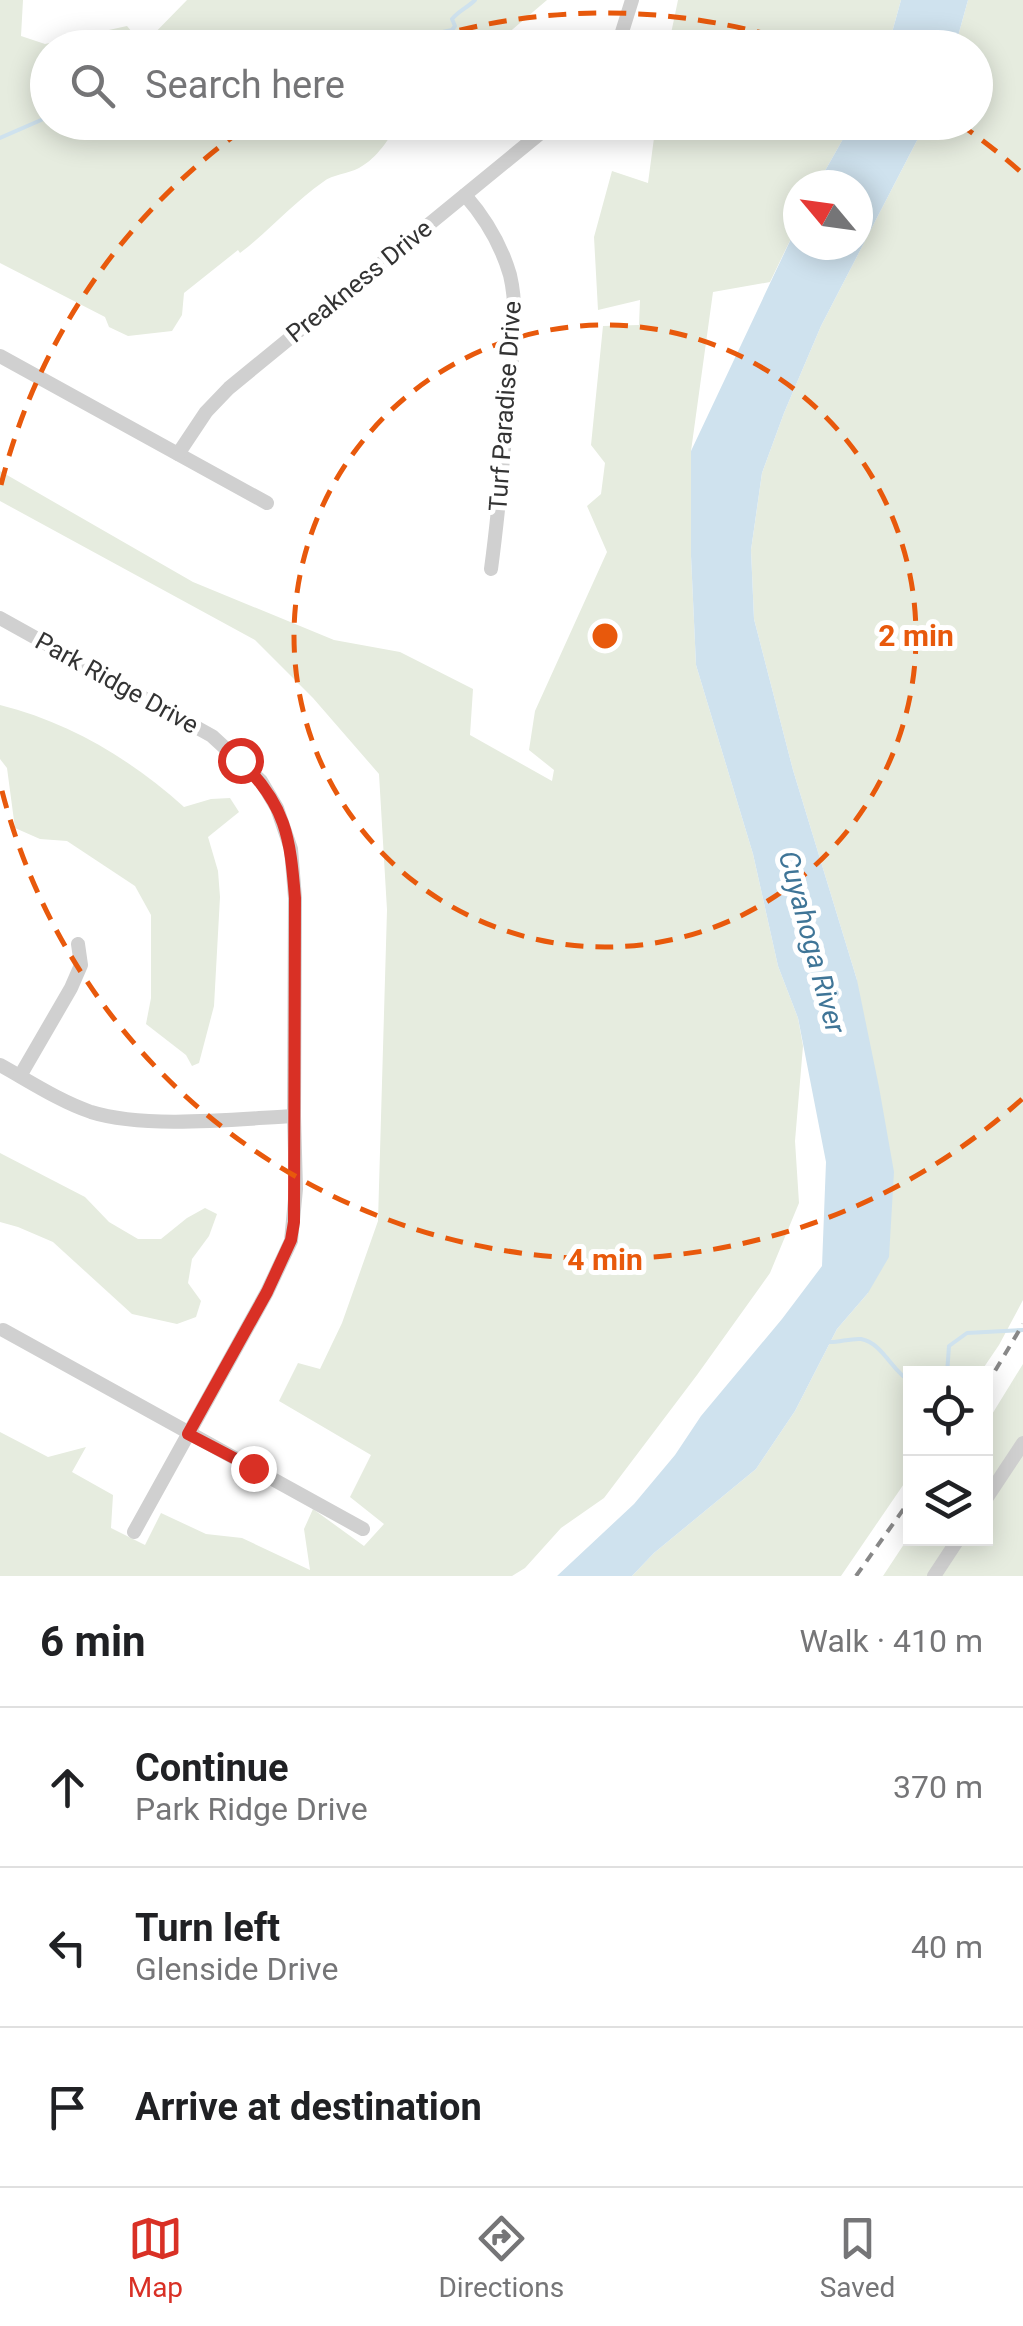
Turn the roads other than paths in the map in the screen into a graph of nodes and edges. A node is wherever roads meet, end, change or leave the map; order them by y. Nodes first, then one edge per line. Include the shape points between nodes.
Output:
1 (632, 0) edge
2 (623, 30) edge
3 (532, 140) edge
4 (465, 195) junction
5 (0, 356) edge
6 (178, 454) junction
7 (267, 503) dead end
8 (491, 569) dead end
9 (0, 618) edge
10 (78, 944) dead end
11 (0, 1065) edge
12 (20, 1076) junction
13 (294, 1116) junction
14 (3, 1330) dead end
15 (188, 1434) junction
16 (1023, 1443) edge
17 (993, 1488) edge
18 (363, 1530) dead end
19 (134, 1532) dead end
20 (954, 1546) edge
21 (934, 1576) edge

1 - 2 street
3 - 4 street, Preakness Drive
4 - 6 street, Preakness Drive via 229,388
4 - 8 street, Turf Paradise Drive via 500,246 514,298
5 - 6 street
6 - 7 street
9 - 13 street, Park Ridge Drive via 212,736 269,794 292,849
10 - 12 street via 80,965 70,988
11 - 12 street
12 - 13 street via 109,1116
13 - 15 street, Park Ridge Drive via 291,1240
14 - 15 street
15 - 18 street
15 - 19 street, Park Ridge Drive
16 - 17 street
20 - 21 street

